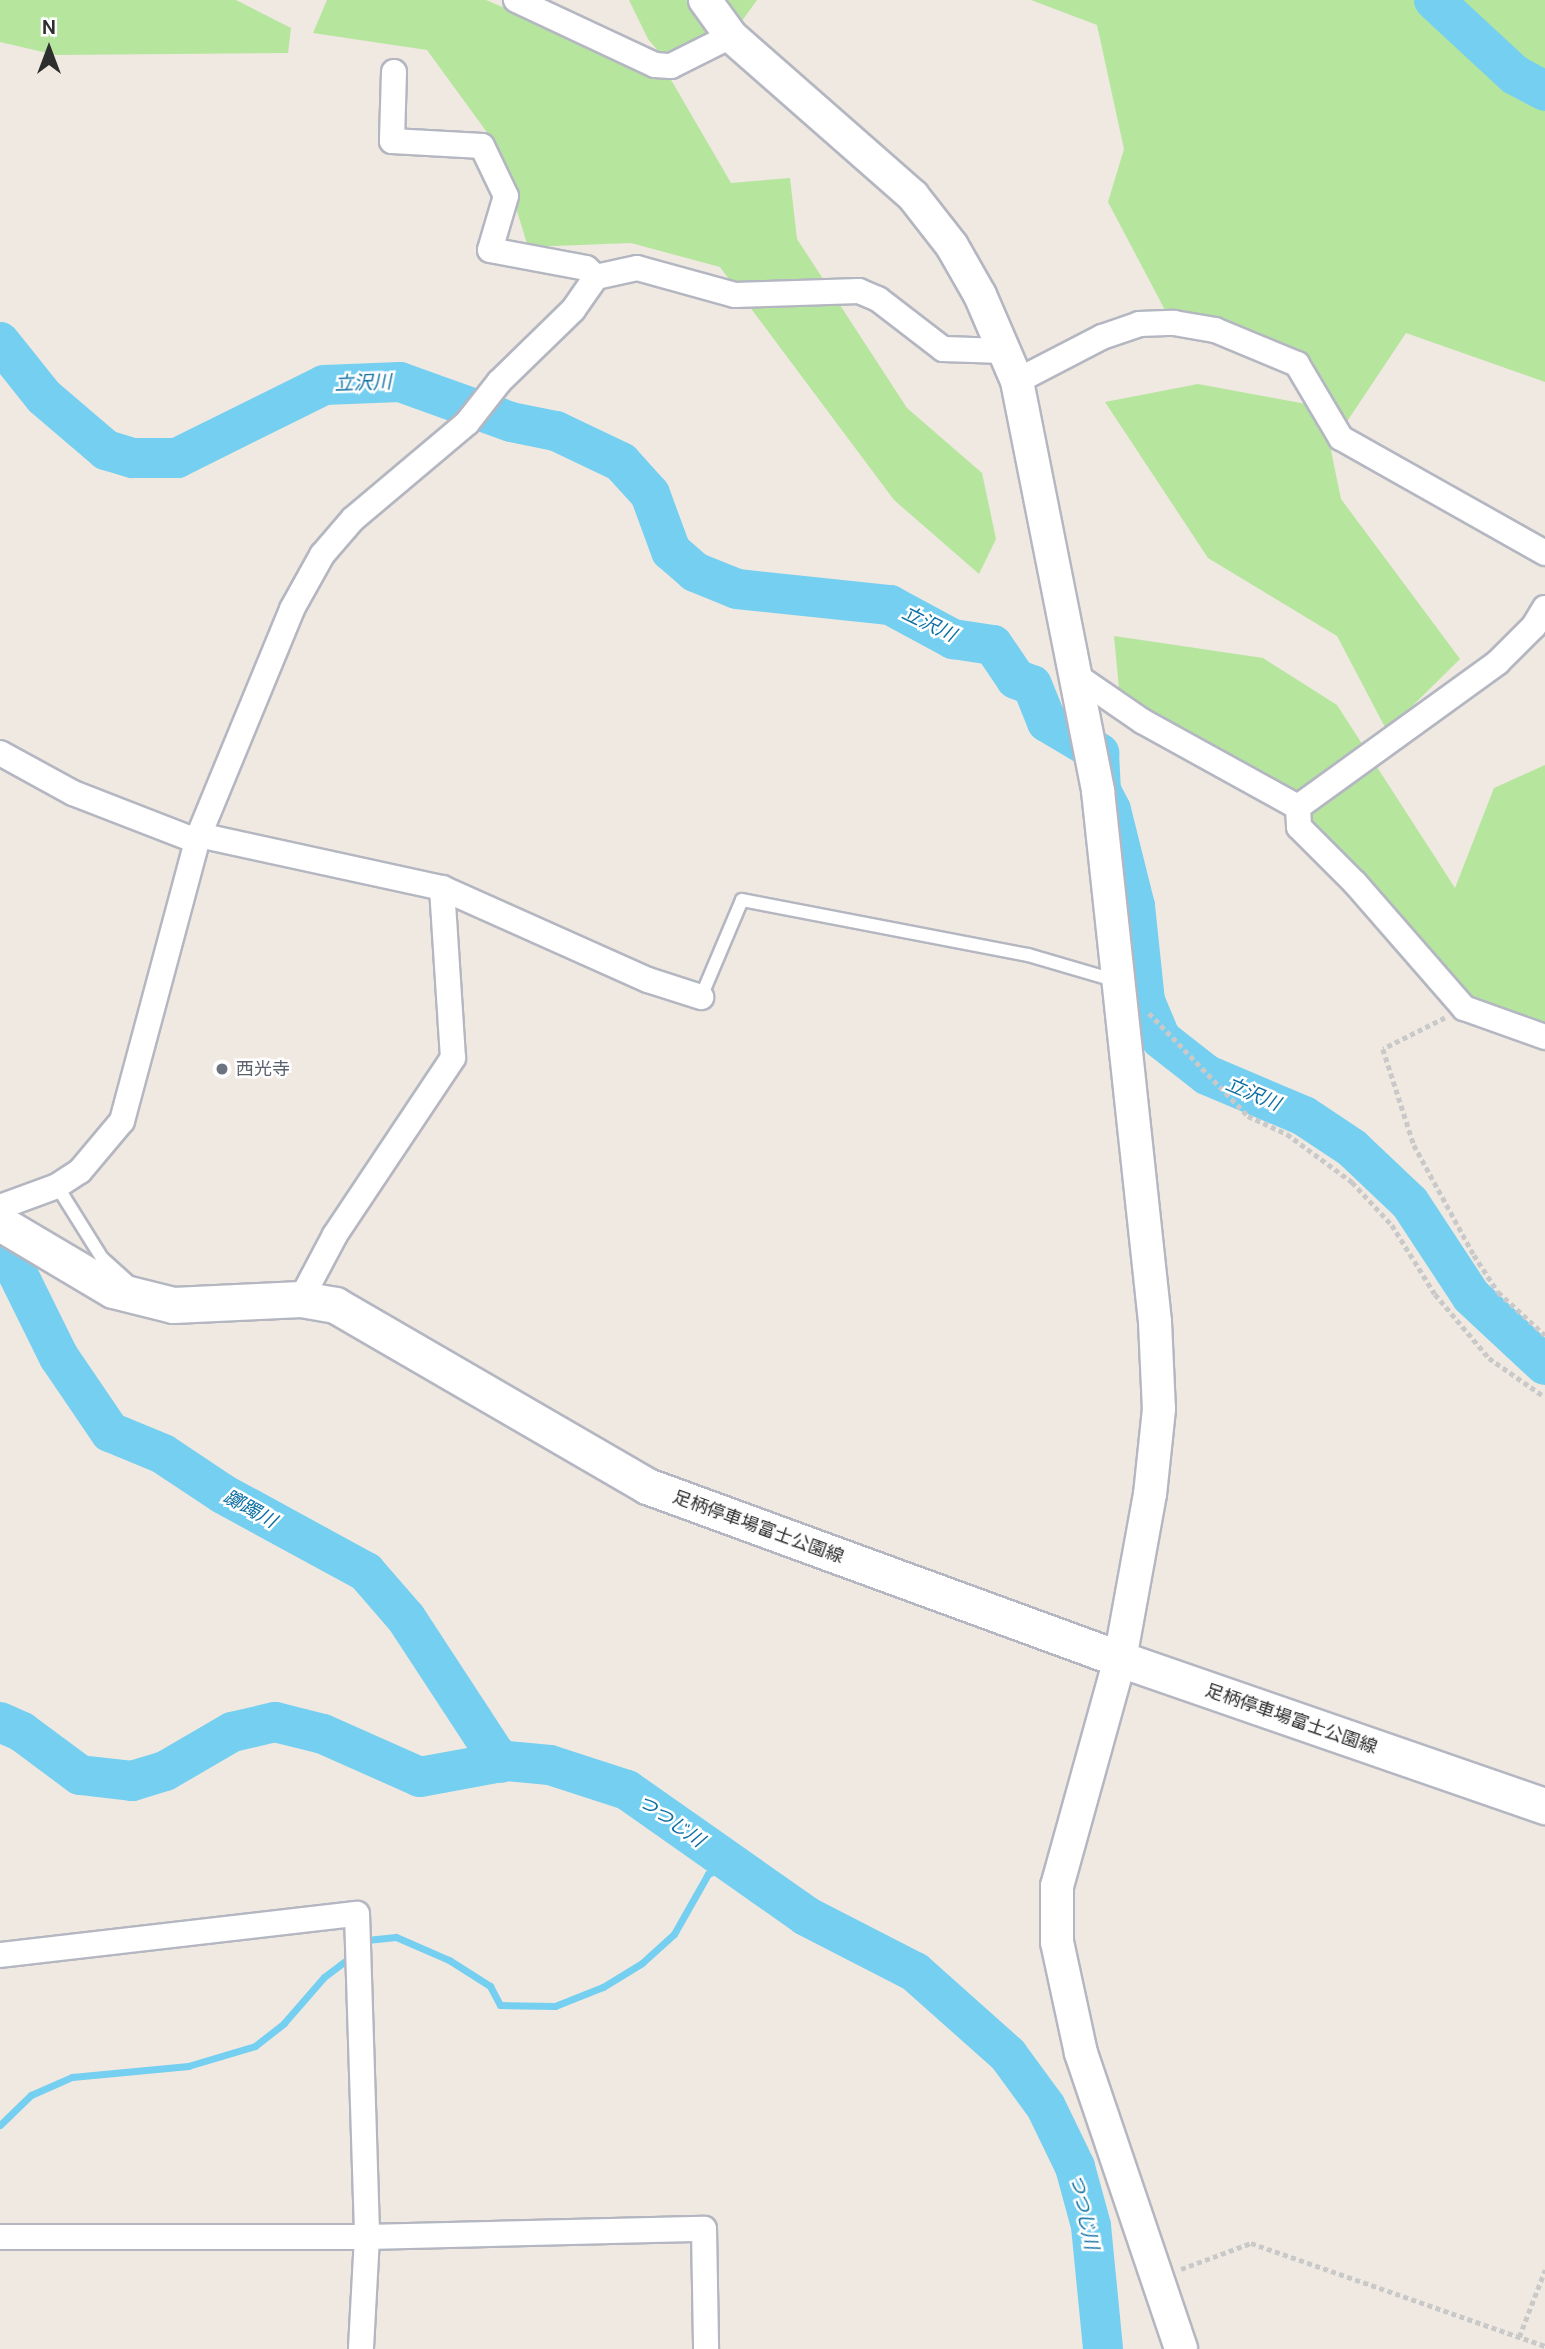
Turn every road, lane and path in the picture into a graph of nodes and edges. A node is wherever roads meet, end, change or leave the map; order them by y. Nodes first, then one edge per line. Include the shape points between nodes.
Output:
1 (516, 0) edge
2 (705, 0) edge
3 (731, 36) junction
4 (394, 72) dead end
5 (596, 277) junction
6 (1004, 351) junction
7 (1017, 381) junction
8 (1545, 553) edge
9 (1545, 608) edge
10 (1075, 675) junction
11 (0, 753) edge
12 (1298, 807) junction
13 (198, 838) junction
14 (442, 888) junction
15 (1120, 982) junction
16 (701, 997) joint
17 (1464, 1008) junction
18 (1545, 1037) edge
19 (57, 1186) junction
20 (0, 1207) edge
21 (0, 1223) edge
22 (145, 1296) junction
23 (301, 1299) junction
24 (1545, 1335) edge
25 (1545, 1397) edge
26 (1120, 1660) junction
27 (1545, 1806) edge
28 (0, 1955) edge
29 (0, 2237) edge
30 (367, 2237) junction
31 (1545, 2270) edge
32 (1157, 2278) junction
33 (1519, 2337) junction
34 (1545, 2346) edge
35 (361, 2349) edge
36 (706, 2349) edge
37 (1181, 2349) edge

1 - 3 street via 655,65 671,66
2 - 3 street
3 - 6 street via 913,196 952,246
4 - 5 street via 392,141 482,146 506,196 490,250 586,268
5 - 6 street via 637,268 736,295 859,291 905,317 943,349
5 - 13 street via 573,310 499,382 467,424 354,519 322,555 292,610
6 - 7 street
7 - 8 street via 1102,337 1139,324 1214,330 1297,364 1341,438
7 - 10 street
9 - 12 street via 1534,626 1498,662
10 - 12 street via 1142,721
10 - 15 street via 1098,791
11 - 13 street via 73,793
12 - 17 street via 1299,827 1355,883
13 - 14 street
13 - 19 street via 122,1121 80,1171
14 - 16 street via 648,980
14 - 23 street via 453,1058 335,1235
15 - 16 lane via 1028,955 742,901
15 - 25 path via 1248,1116 1287,1134 1352,1182 1392,1226 1435,1294 1489,1358
15 - 26 street via 1155,1322 1159,1409 1150,1494
17 - 18 street
17 - 24 path via 1383,1049 1414,1145 1474,1255 1498,1292
19 - 20 street
19 - 22 lane via 102,1258
21 - 22 main road, 足柄停車場富士公園線 via 114,1290
22 - 23 main road, 足柄停車場富士公園線 via 173,1305
23 - 26 main road, 足柄停車場富士公園線 via 335,1305 647,1486
26 - 27 main road, 足柄停車場富士公園線
26 - 32 street via 1057,1886 1057,1941 1081,2053
28 - 30 street via 356,1914
29 - 30 street
30 - 35 street
30 - 36 street via 704,2229
31 - 33 path
32 - 33 path via 1251,2243
32 - 37 street
33 - 34 path

